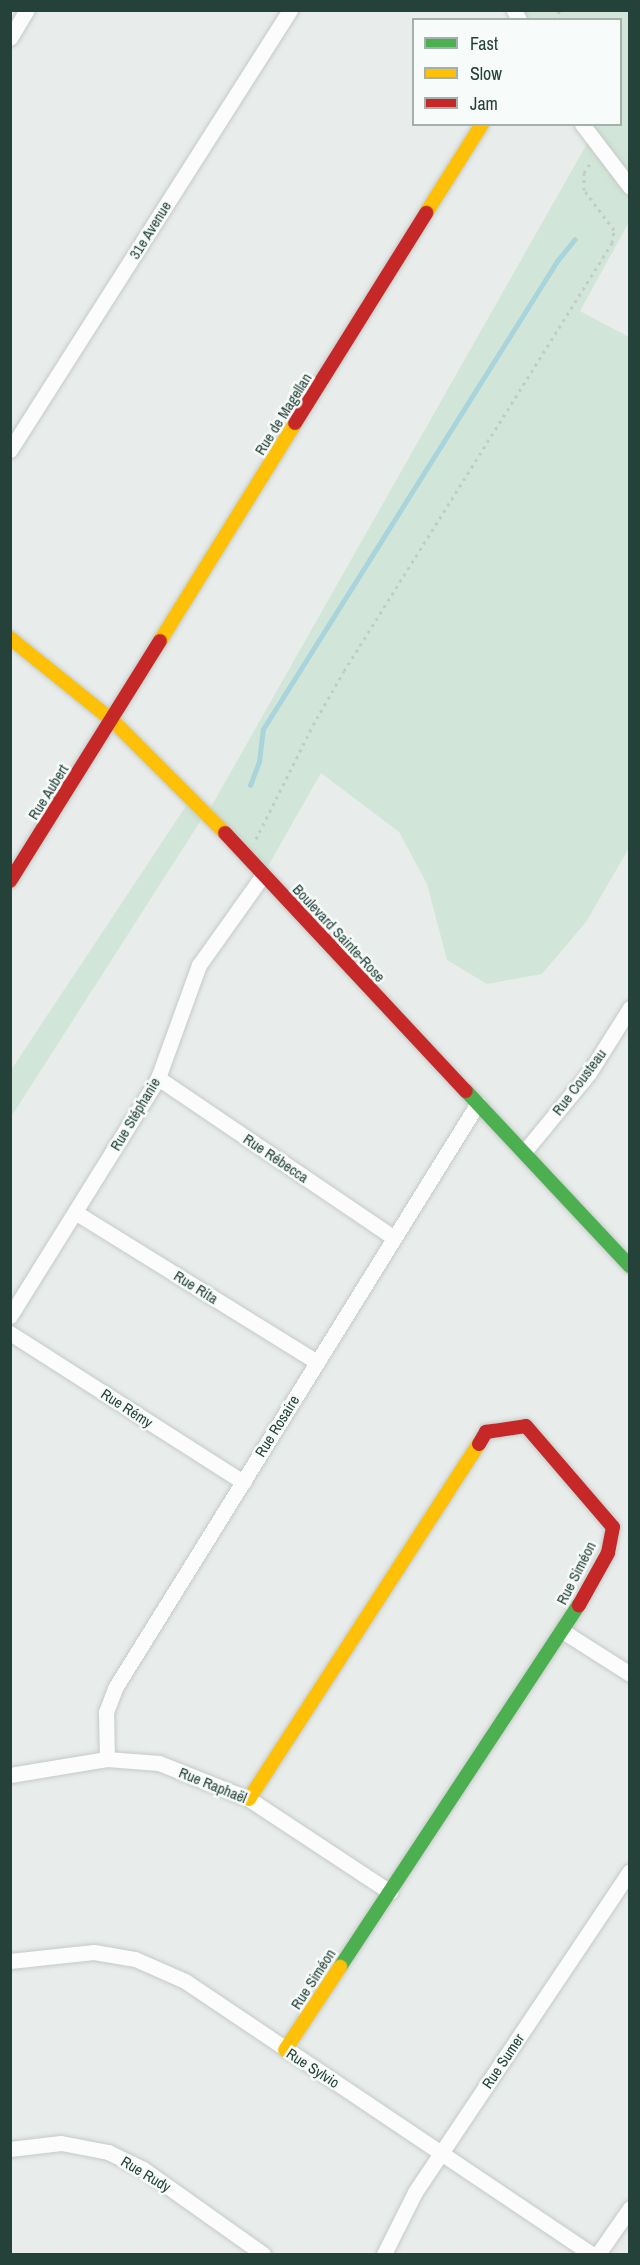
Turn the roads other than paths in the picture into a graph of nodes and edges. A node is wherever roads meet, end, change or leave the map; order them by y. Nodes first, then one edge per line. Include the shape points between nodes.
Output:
1 (27, 10) edge
2 (290, 10) edge
3 (10, 38) edge
4 (481, 126) edge
5 (583, 126) edge
6 (630, 187) edge
7 (10, 450) edge
8 (10, 638) edge
9 (112, 721) junction
10 (263, 875) junction
11 (10, 881) edge
12 (630, 1008) edge
13 (158, 1078) junction
14 (477, 1103) junction
15 (525, 1152) junction
16 (75, 1212) junction
17 (394, 1238) junction
18 (630, 1266) edge
19 (10, 1316) edge
20 (10, 1333) edge
21 (317, 1362) junction
22 (243, 1482) junction
23 (564, 1632) junction
24 (630, 1674) edge
25 (107, 1759) junction
26 (10, 1774) edge
27 (249, 1799) junction
28 (630, 1871) edge
29 (390, 1892) junction
30 (10, 1961) edge
31 (285, 2050) junction
32 (10, 2150) edge
33 (442, 2153) junction
34 (630, 2208) edge
35 (263, 2254) edge
36 (384, 2254) edge
37 (592, 2254) edge
38 (598, 2254) edge

1 - 3 street
2 - 7 street, 31e Avenue
4 - 9 street, Rue de Magellan
5 - 6 street
8 - 9 street, Boulevard Sainte-Rose
9 - 10 street, Boulevard Sainte-Rose
9 - 11 street, Rue Aubert
10 - 13 street, Rue Stéphanie via 199,965
10 - 14 street, Boulevard Sainte-Rose
12 - 15 street, Rue Cousteau via 589,1073
13 - 16 street, Rue Stéphanie
13 - 17 street, Rue Rébecca
14 - 15 street, Boulevard Sainte-Rose
14 - 17 street, Rue Rosaire
15 - 18 street, Boulevard Sainte-Rose
16 - 19 street, Rue Stéphanie
16 - 21 street, Rue Rita
17 - 21 street, Rue Rosaire
20 - 22 street, Rue Rémy
21 - 22 street, Rue Rosaire
22 - 25 street, Rue Rosaire via 115,1688 106,1712
23 - 24 street
23 - 27 street, Rue Siméon via 608,1553 613,1527 526,1426 486,1432
23 - 29 street, Rue Siméon
25 - 26 street, Rue Raphaël
25 - 27 street, Rue Raphaël via 159,1763
27 - 29 street, Rue Raphaël
28 - 33 street, Rue Sumer
29 - 31 street, Rue Siméon
30 - 31 street, Rue Sylvio via 94,1953 135,1959 185,1981
31 - 33 street, Rue Sylvio
32 - 35 street, Rue Rudy via 61,2143 108,2152 144,2169
33 - 36 street, Rue Sumer via 416,2192
33 - 37 street, Rue Sylvio
34 - 38 street

